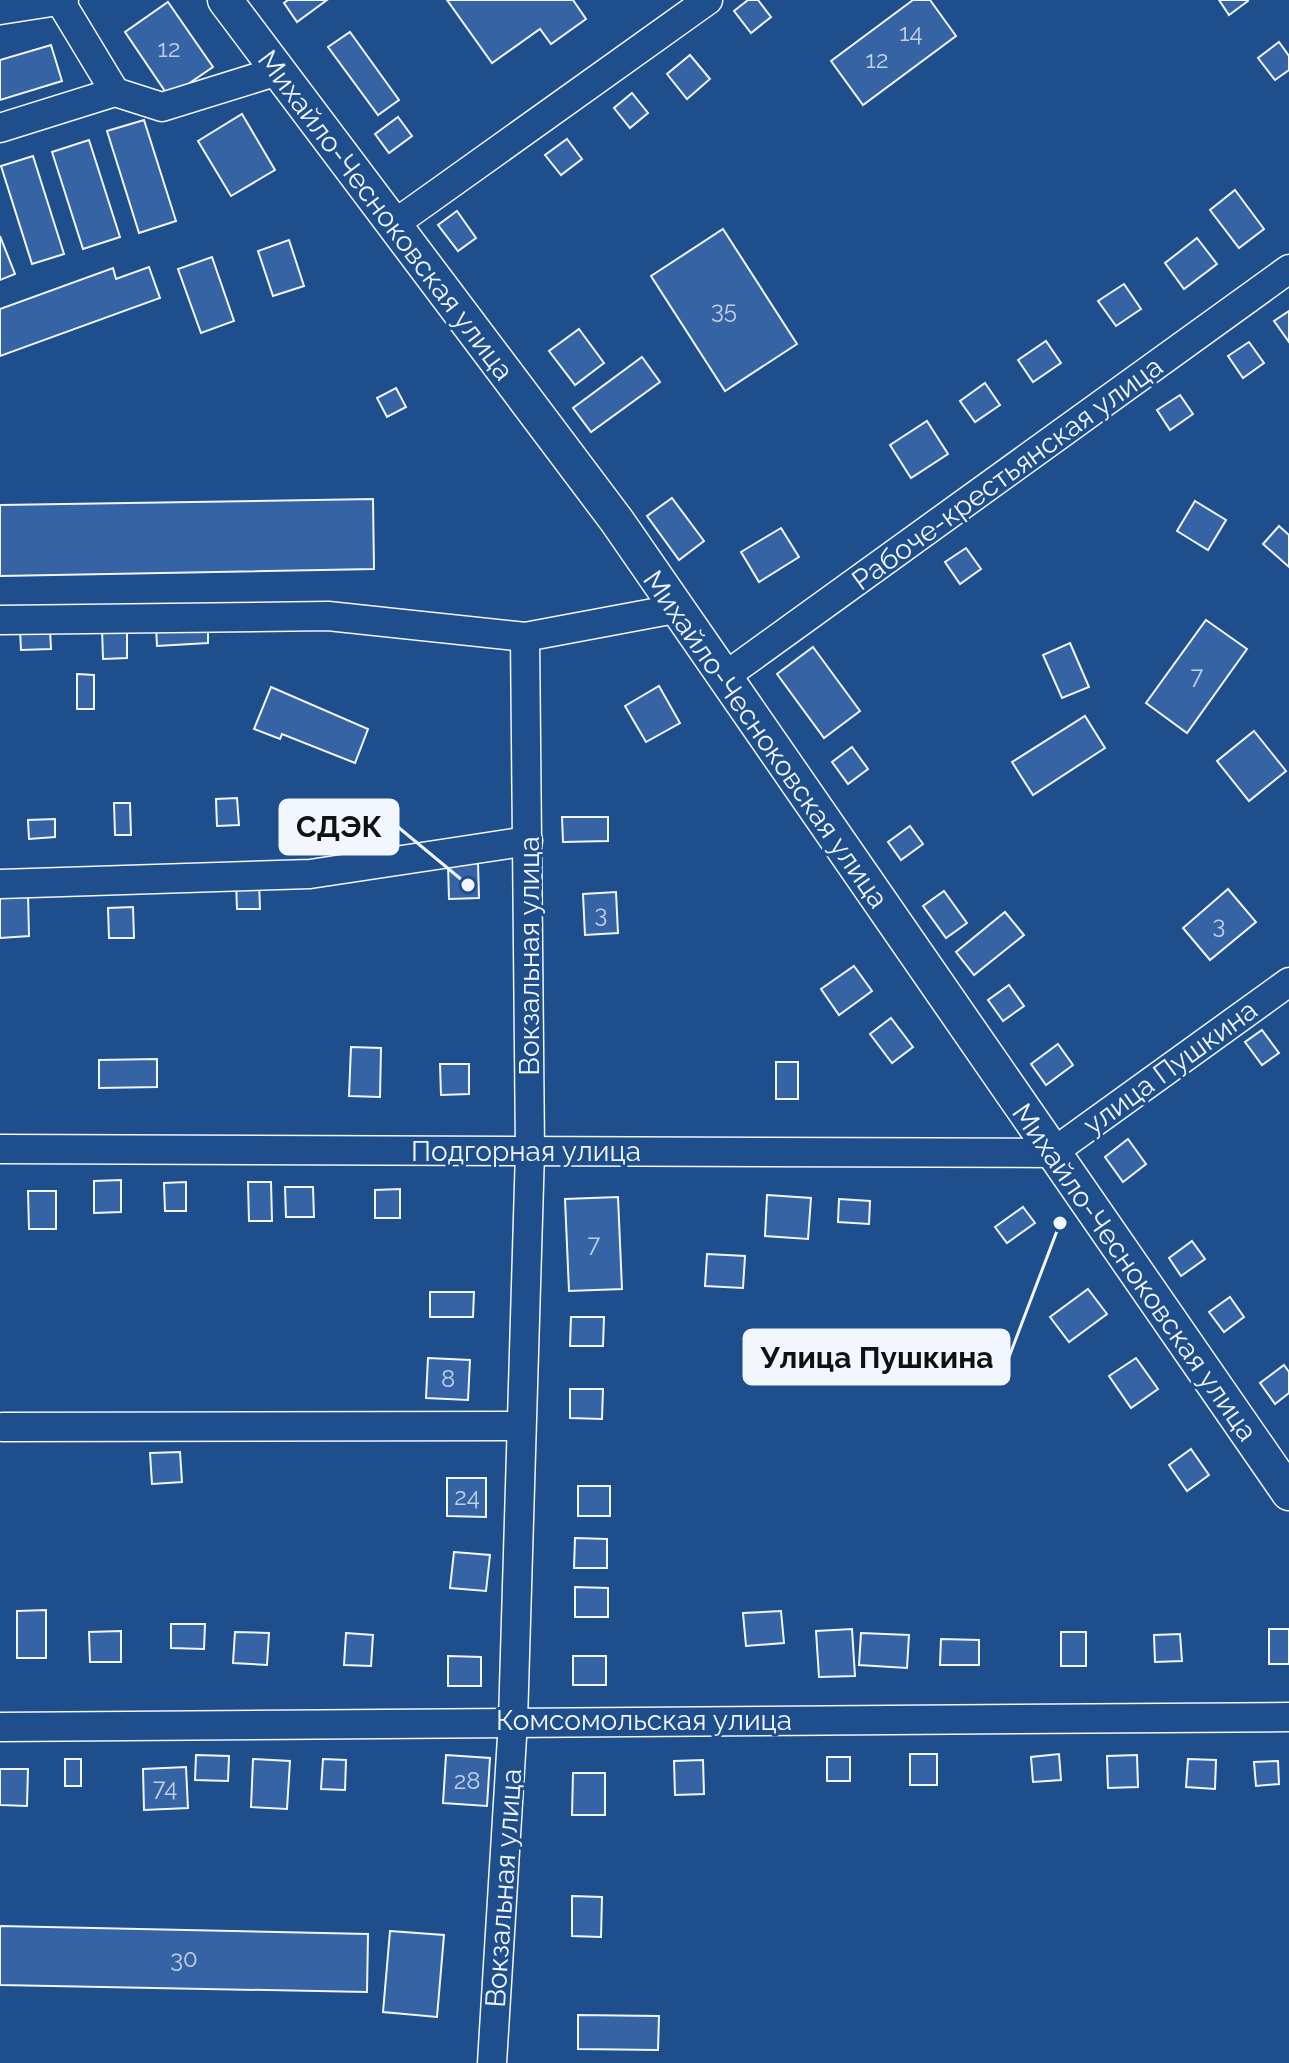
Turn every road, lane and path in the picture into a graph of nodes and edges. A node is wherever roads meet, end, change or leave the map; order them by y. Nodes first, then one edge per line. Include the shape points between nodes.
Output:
1 (225, 0) edge
2 (708, 0) edge
3 (62, 1) edge
4 (0, 10) edge
5 (278, 71) junction
6 (115, 92) junction
7 (0, 128) edge
8 (393, 225) junction
9 (1289, 269) edge
10 (675, 609) junction
11 (0, 620) edge
12 (525, 637) junction
13 (724, 677) junction
14 (528, 841) junction
15 (0, 884) edge
16 (1289, 982) edge
17 (0, 1149) edge
18 (530, 1151) junction
19 (1052, 1153) junction
20 (520, 1426) junction
21 (3, 1427) dead end
22 (1289, 1493) edge
23 (1289, 1717) edge
24 (513, 1721) junction
25 (0, 1727) edge
26 (492, 2063) edge

1 - 5 main road, Михайло-Чесноковская улица
2 - 8 street
3 - 4 street
3 - 6 street
5 - 6 street via 162,107
5 - 8 main road, Михайло-Чесноковская улица
6 - 7 street
8 - 10 main road, Михайло-Чесноковская улица via 617,521
9 - 13 street, Рабоче-крестьянская улица
10 - 12 street
10 - 13 main road, Михайло-Чесноковская улица
11 - 12 street via 328,616
12 - 14 street, Вокзальная улица
13 - 19 main road, Михайло-Чесноковская улица
14 - 15 street via 310,874
14 - 18 street, Вокзальная улица
16 - 19 street, улица Пушкина
17 - 18 street, Подгорная улица
18 - 19 street, Подгорная улица
18 - 20 street, Вокзальная улица
19 - 22 main road, Михайло-Чесноковская улица
20 - 21 street
20 - 24 street, Вокзальная улица
23 - 24 street, Комсомольская улица
24 - 25 street, Комсомольская улица
24 - 26 street, Вокзальная улица

